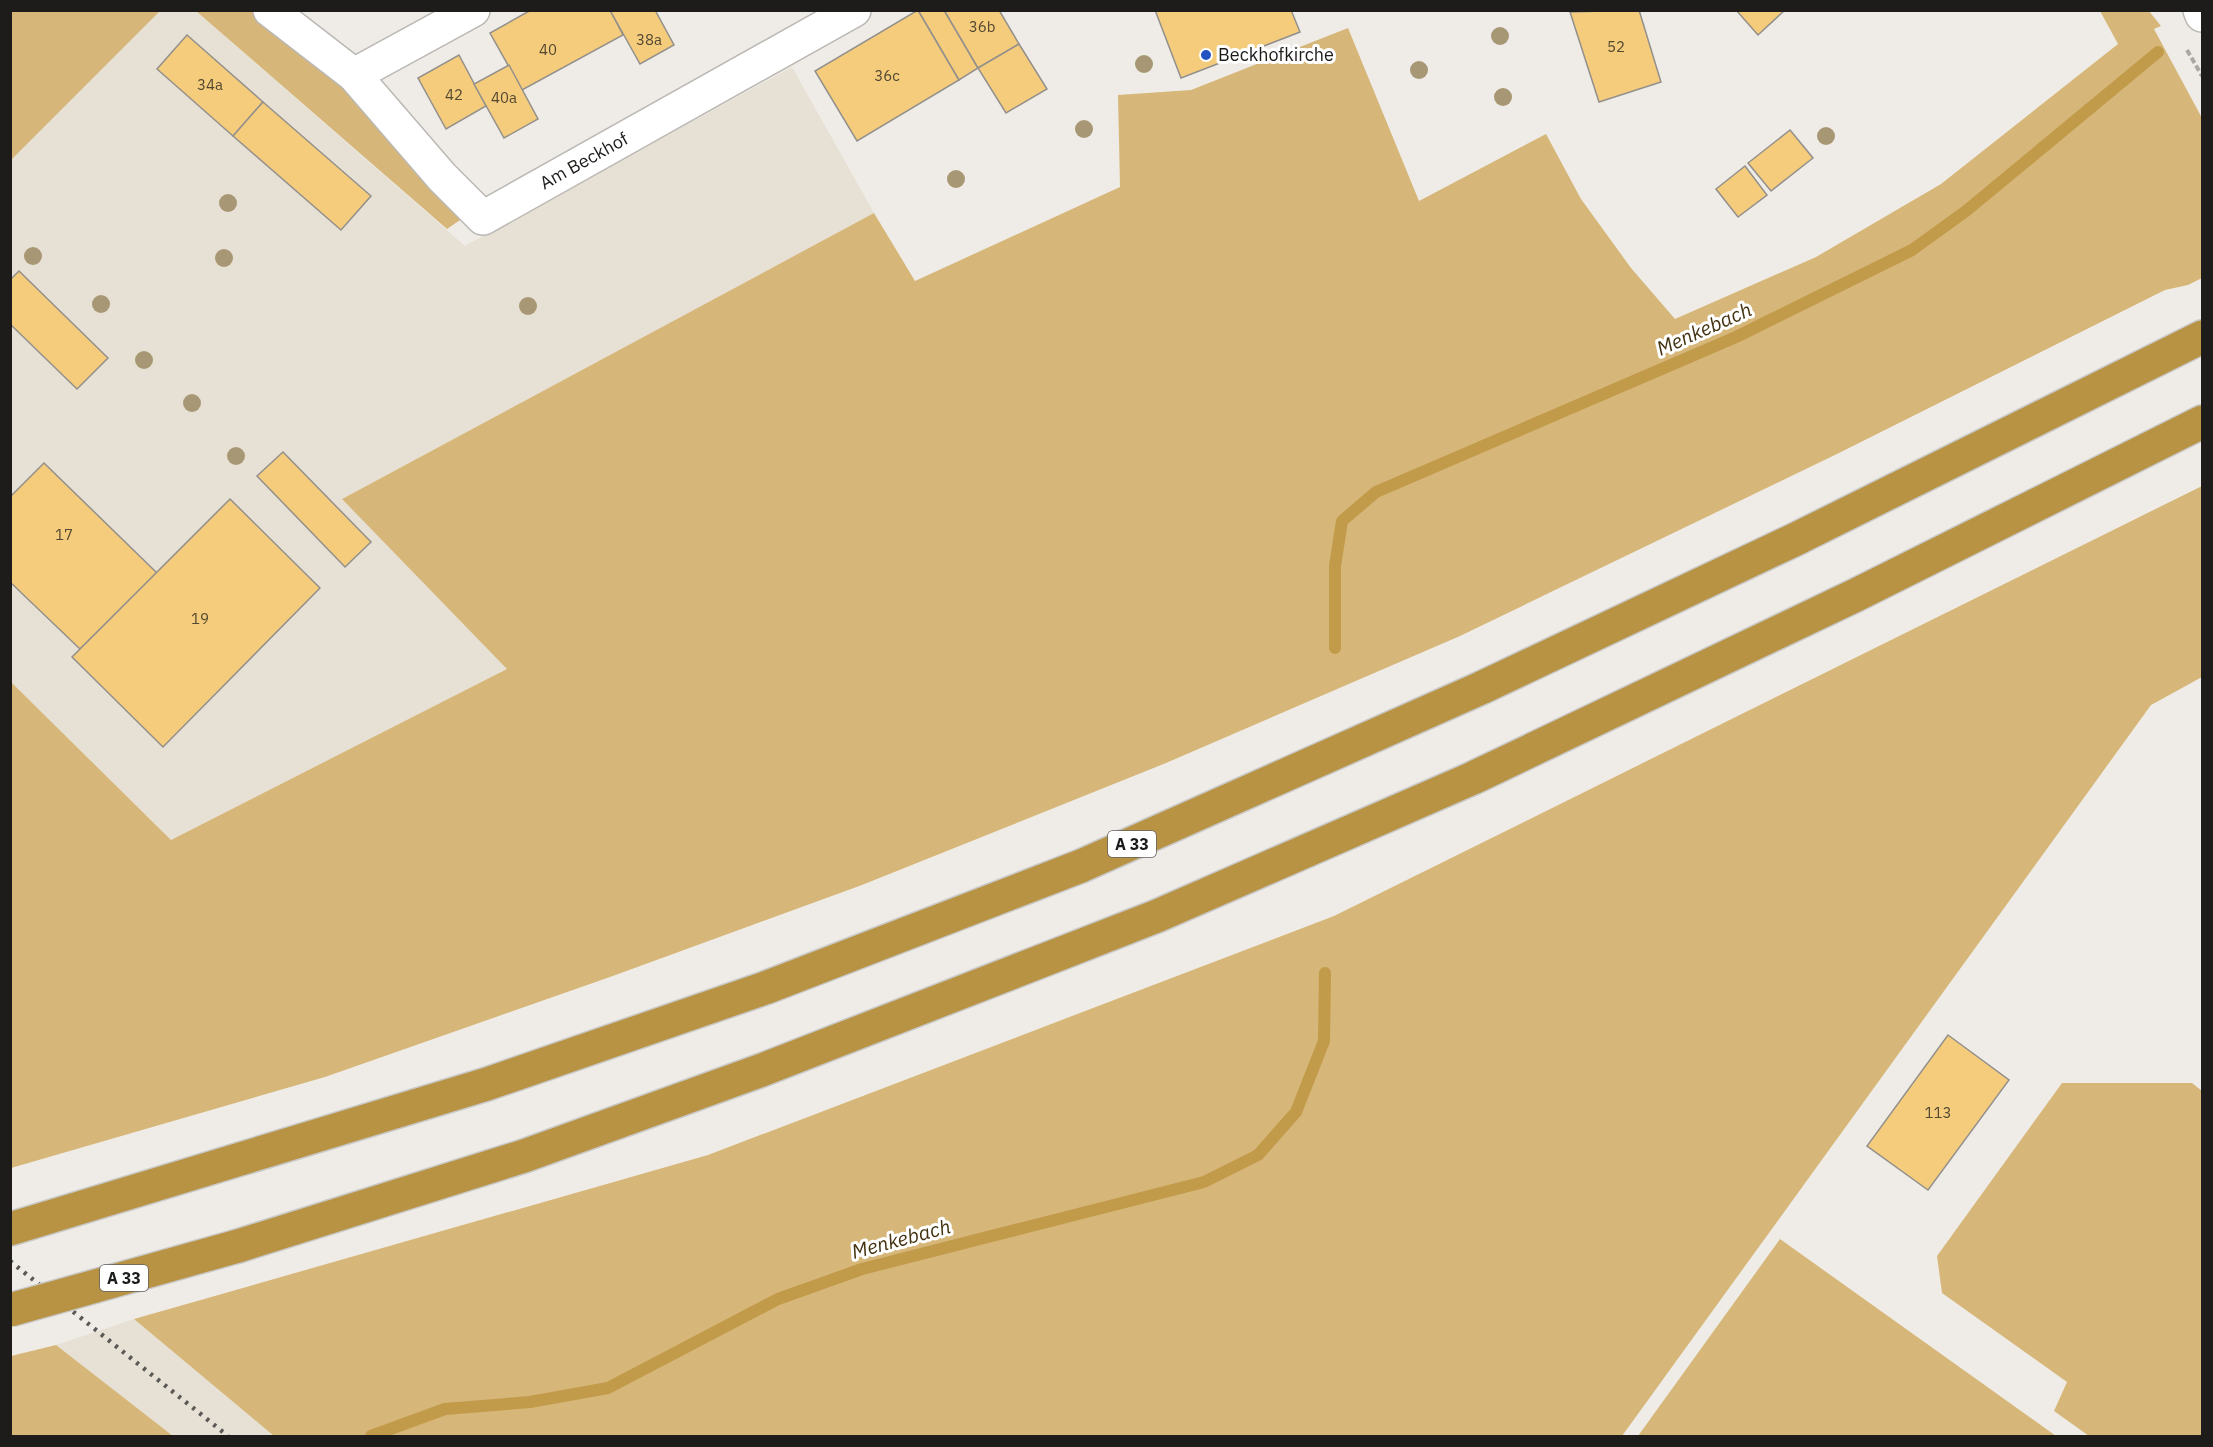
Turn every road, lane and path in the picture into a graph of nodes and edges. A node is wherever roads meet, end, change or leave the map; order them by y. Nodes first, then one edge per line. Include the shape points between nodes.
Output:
1 (270, 10) edge
2 (473, 10) edge
3 (854, 10) edge
4 (2200, 10) edge
5 (2202, 15) edge
6 (354, 75) junction
7 (2202, 337) edge
8 (2202, 422) edge
9 (11, 1229) edge
10 (10, 1310) edge

1 - 6 street, Am Beckhof
2 - 6 street
3 - 6 street, Am Beckhof via 483,218
4 - 5 street
7 - 9 highway, A 33 via 1589,637 1081,866 765,988 487,1084
8 - 10 highway, A 33, bridge via 1856,595 1473,778 1157,916 762,1070 535,1152 238,1246

